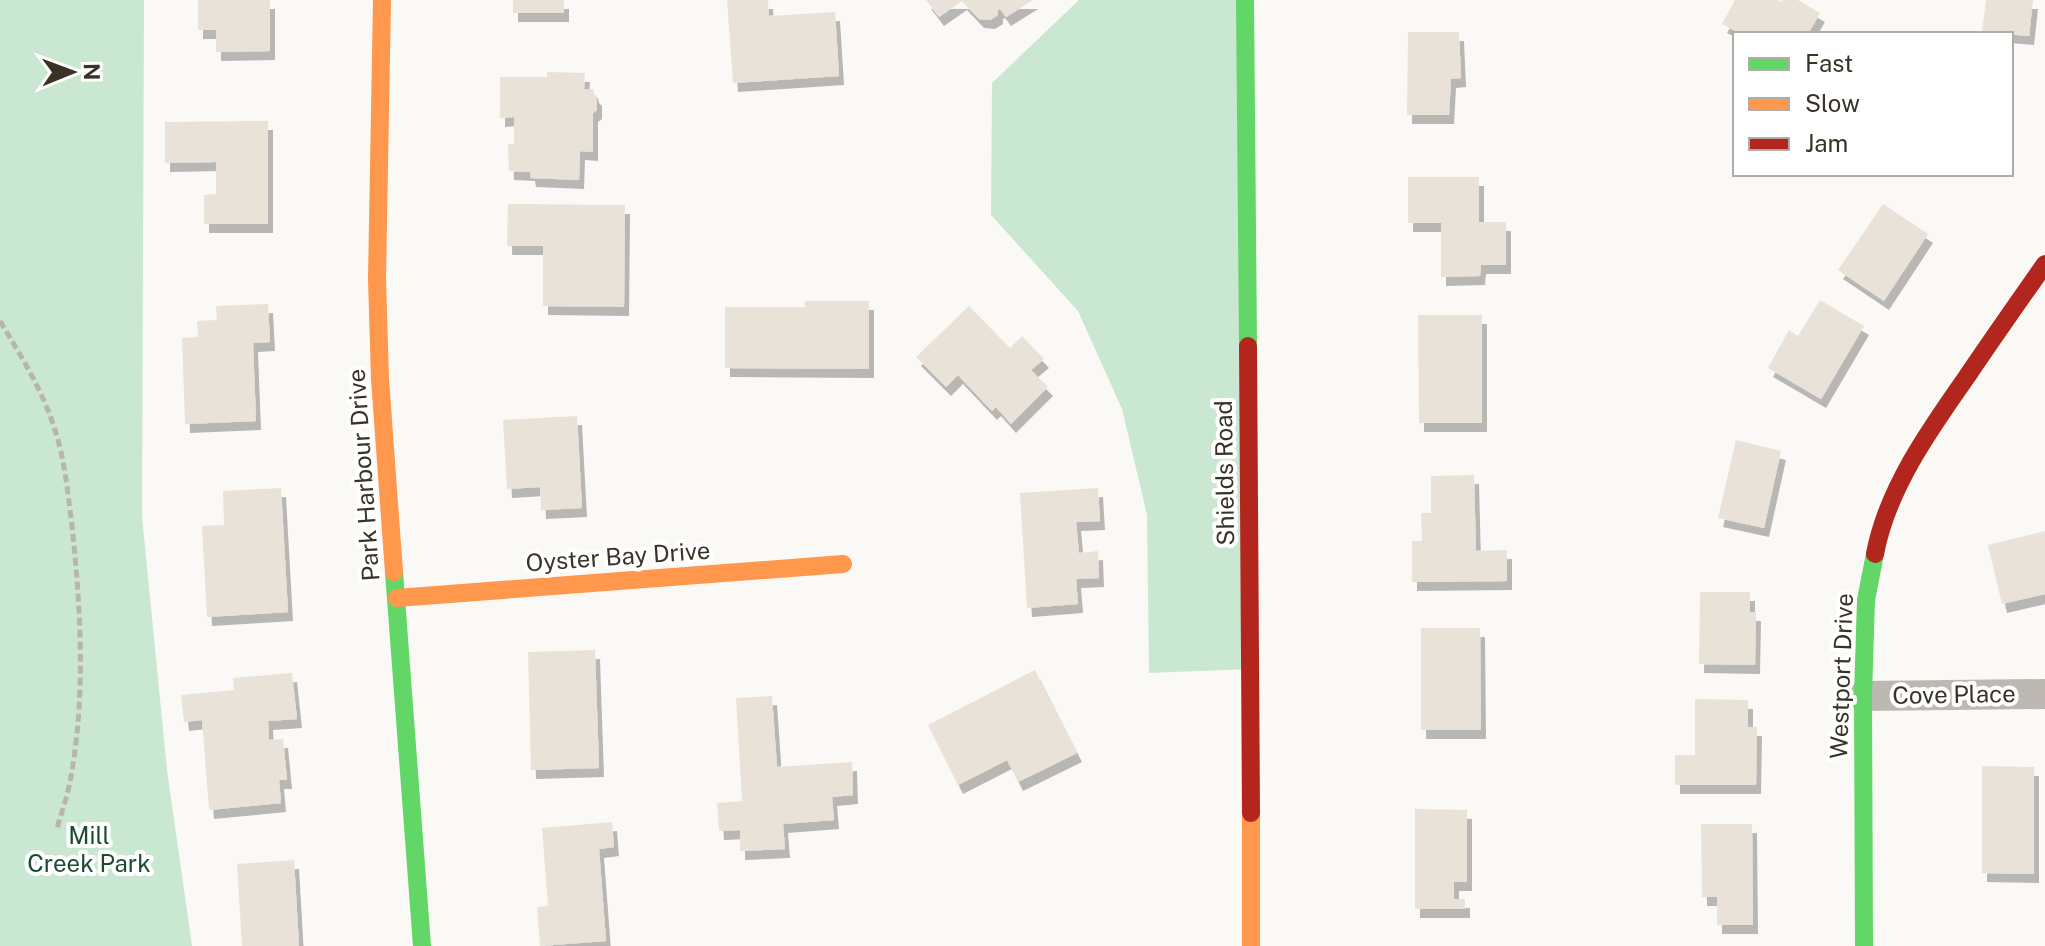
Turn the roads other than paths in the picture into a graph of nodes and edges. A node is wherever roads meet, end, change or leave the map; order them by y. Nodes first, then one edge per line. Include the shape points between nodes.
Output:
1 (382, 0) edge
2 (1245, 0) edge
3 (2045, 264) edge
4 (843, 564) dead end
5 (397, 598) junction
6 (2045, 694) edge
7 (1863, 696) junction
8 (422, 946) edge
9 (1251, 946) edge
10 (1864, 946) edge

1 - 5 street, Park Harbour Drive via 377,279
2 - 9 street, Shields Road
3 - 7 street, Westport Drive via 1928,432 1892,501 1866,600
4 - 5 street, Oyster Bay Drive
5 - 8 street, Park Harbour Drive
6 - 7 street, Cove Place
7 - 10 street, Westport Drive

